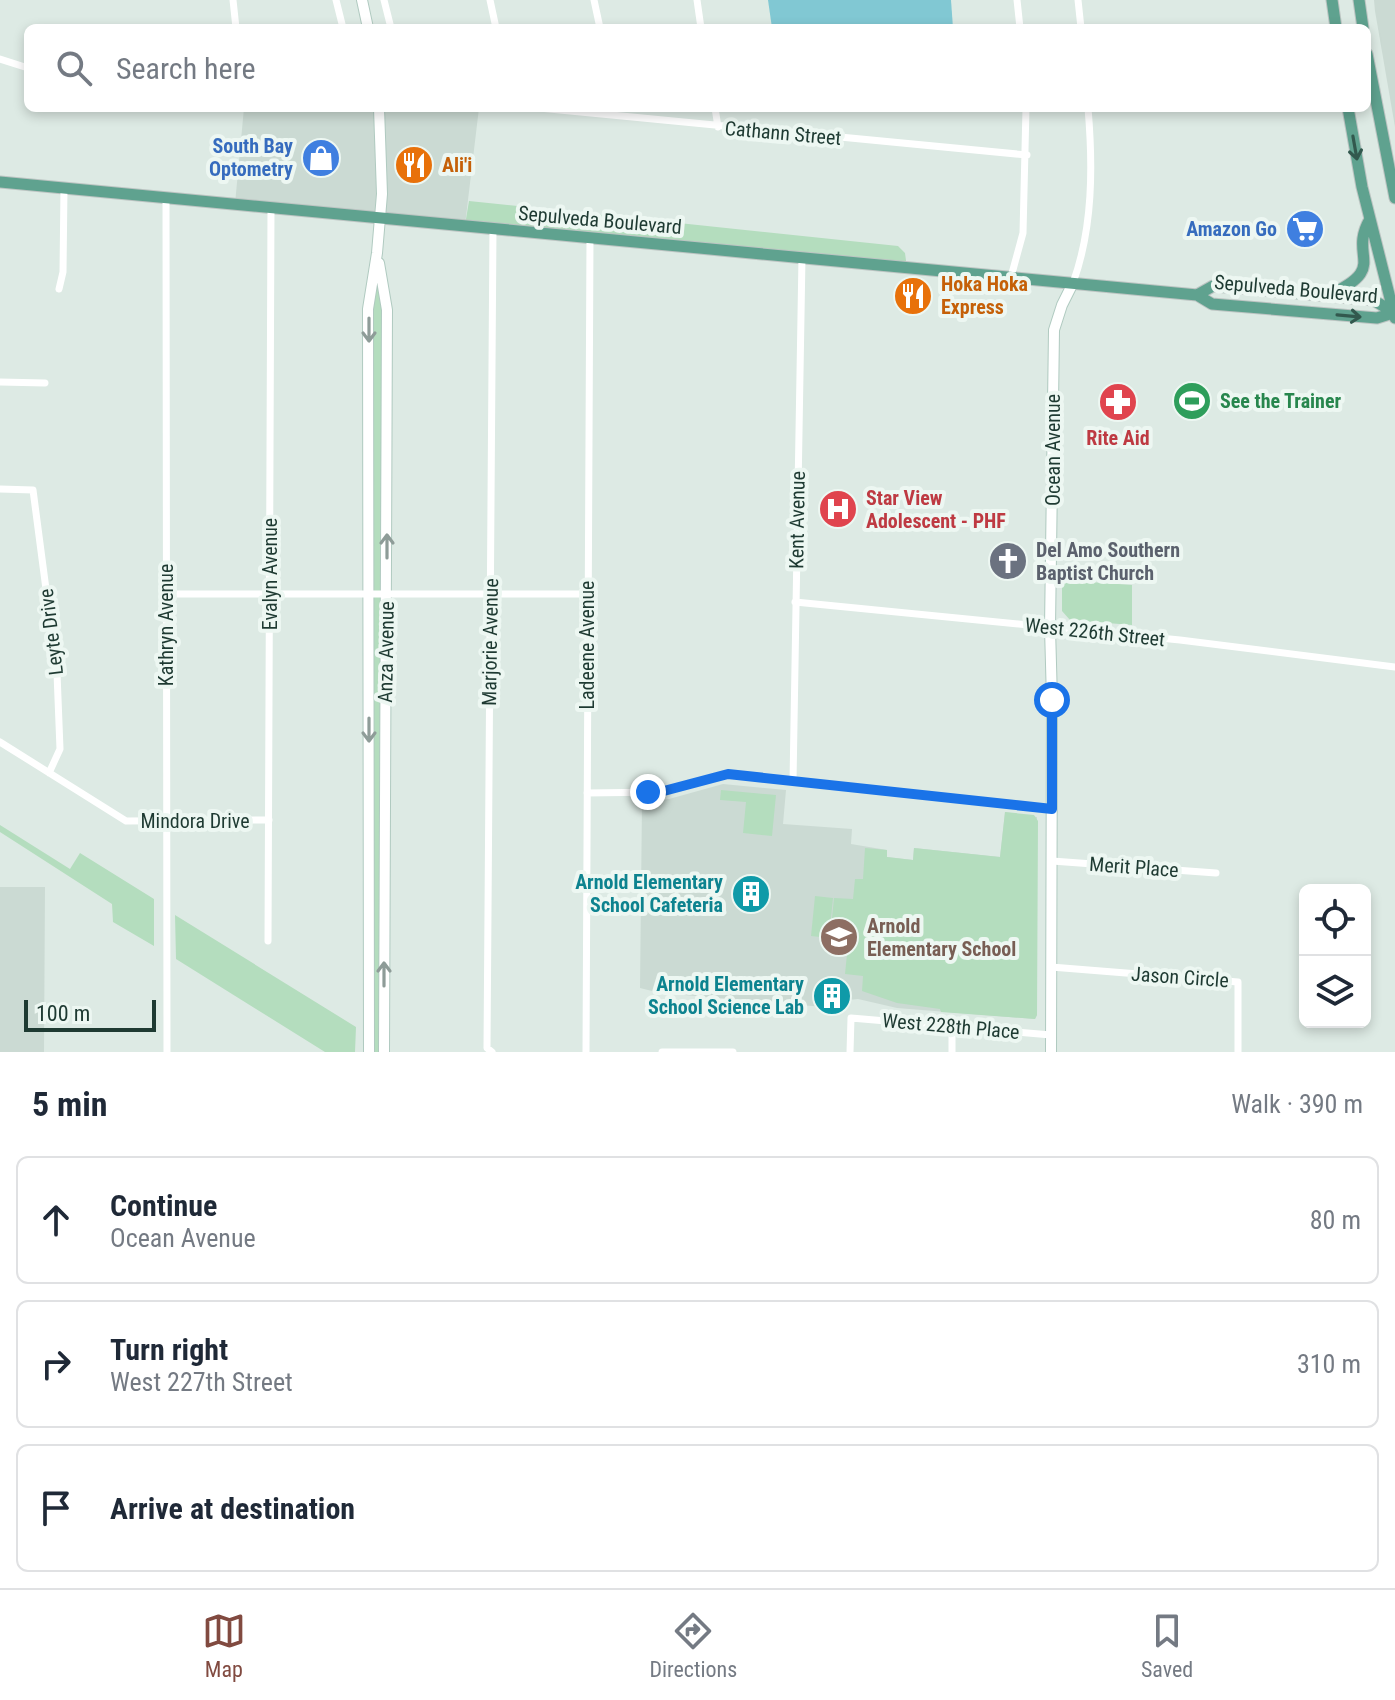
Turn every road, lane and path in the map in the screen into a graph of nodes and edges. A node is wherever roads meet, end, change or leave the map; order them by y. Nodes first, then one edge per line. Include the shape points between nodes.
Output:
1 (233, 0) edge
2 (336, 0) edge
3 (362, 0) edge
4 (384, 0) edge
5 (490, 0) edge
6 (594, 0) edge
7 (697, 0) edge
8 (1017, 0) edge
9 (1078, 0) edge
10 (1332, 0) edge
11 (1359, 0) edge
12 (236, 24) edge
13 (342, 24) edge
14 (367, 24) edge
15 (390, 24) edge
16 (495, 24) edge
17 (599, 24) edge
18 (700, 24) edge
19 (1020, 24) edge
20 (1081, 24) edge
21 (1335, 24) edge
22 (1362, 24) edge
23 (0, 59) edge
24 (24, 67) edge
25 (1371, 75) edge
26 (379, 112) edge
27 (608, 112) edge
28 (716, 112) edge
29 (1026, 112) edge
30 (1088, 112) edge
31 (1349, 112) edge
32 (718, 127) junction
33 (1027, 155) junction
34 (0, 182) edge
35 (64, 188) junction
36 (166, 198) junction
37 (1395, 198) edge
38 (271, 207) junction
39 (380, 216) junction
40 (1370, 219) junction
41 (493, 228) junction
42 (590, 237) junction
43 (377, 253) junction
44 (802, 257) junction
45 (1011, 277) junction
46 (1073, 283) junction
47 (59, 289) dead end
48 (1197, 295) junction
49 (1325, 296) junction
50 (1394, 315) edge
51 (0, 382) edge
52 (45, 383) dead end
53 (0, 489) edge
54 (166, 594) junction
55 (271, 594) junction
56 (370, 594) junction
57 (387, 594) junction
58 (491, 594) junction
59 (587, 594) junction
60 (795, 602) junction
61 (1050, 628) junction
62 (1395, 667) edge
63 (0, 742) edge
64 (49, 773) junction
65 (793, 782) junction
66 (587, 793) junction
67 (1052, 809) junction
68 (166, 820) junction
69 (269, 820) junction
70 (1052, 861) junction
71 (1216, 873) dead end
72 (268, 941) dead end
73 (1051, 967) junction
74 (952, 1026) junction
75 (1051, 1035) junction
76 (167, 1052) edge
77 (369, 1052) edge
78 (384, 1052) edge
79 (492, 1052) edge
80 (586, 1052) edge
81 (662, 1052) edge
82 (732, 1052) edge
83 (850, 1052) edge
84 (952, 1052) edge
85 (1051, 1052) edge
86 (1238, 1052) edge

1 - 12 street
2 - 13 street
3 - 14 main road
4 - 15 street
5 - 16 street
6 - 17 street
7 - 18 street
8 - 19 street
9 - 20 street
10 - 21 main road
11 - 22 main road
23 - 24 street
25 - 37 main road
26 - 39 main road, Anza Avenue
27 - 32 street, Cathann Street
28 - 32 street
29 - 33 street
30 - 46 street via 1087,239
31 -> 40 main road
32 - 33 street, Cathann Street
33 - 45 street via 1023,233
34 - 35 main road, Sepulveda Boulevard
35 - 36 main road, Sepulveda Boulevard
35 - 47 street
36 - 38 main road, Sepulveda Boulevard
36 - 54 street, Kathryn Avenue
38 - 39 main road, Sepulveda Boulevard
38 - 55 street, Evalyn Avenue
39 - 41 main road, Sepulveda Boulevard
39 - 43 main road, Anza Avenue
40 - 49 main road via 1362,233 1366,259 1360,275
40 - 50 main road
41 - 42 main road, Sepulveda Boulevard
41 - 58 street, Marjorie Avenue
42 - 44 main road, Sepulveda Boulevard
42 - 59 street, Ladeene Avenue
43 -> 56 main road, Anza Avenue via 368,309
57 -> 43 main road, Anza Avenue via 387,310
44 - 45 main road, Sepulveda Boulevard
44 - 60 street, Kent Avenue
45 - 46 main road, Sepulveda Boulevard
46 - 48 main road, Sepulveda Boulevard
46 - 61 main road, Ocean Avenue via 1054,330
48 - 49 main road, Sepulveda Boulevard via 1213,286
48 -> 50 main road, Sepulveda Boulevard via 1212,304 1377,318
49 - 50 main road, Sepulveda Boulevard via 1373,300
51 - 52 street
53 - 64 street, Leyte Drive via 33,490 57,673 60,749
54 - 55 street
54 - 68 street, Kathryn Avenue
55 - 56 street
55 - 69 street, Evalyn Avenue
56 - 57 street
56 -> 77 main road, Anza Avenue
57 - 58 street
78 -> 57 main road, Anza Avenue
58 - 59 street
58 - 79 street, Marjorie Avenue via 487,1048
59 - 66 street, Ladeene Avenue
60 - 61 street, West 226th Street
60 - 65 street, Kent Avenue
61 - 62 street, West 226th Street
61 - 67 main road, Ocean Avenue
63 - 64 street, Mindora Drive
64 - 68 street, Mindora Drive via 126,821
65 - 66 street via 728,774 660,792
65 - 67 street
66 - 80 street, Ladeene Avenue
67 - 70 main road, Ocean Avenue
68 - 69 street, Mindora Drive
68 - 76 street, Kathryn Avenue
69 - 72 street, Evalyn Avenue
70 - 71 street, Merit Place
70 - 73 main road, Ocean Avenue
73 - 75 main road, Ocean Avenue
73 - 86 street, Jason Circle via 1238,982
74 - 75 street, West 228th Place
74 - 83 street, West 228th Place via 851,1018
74 - 84 street
75 - 85 main road, Ocean Avenue
81 - 82 street

